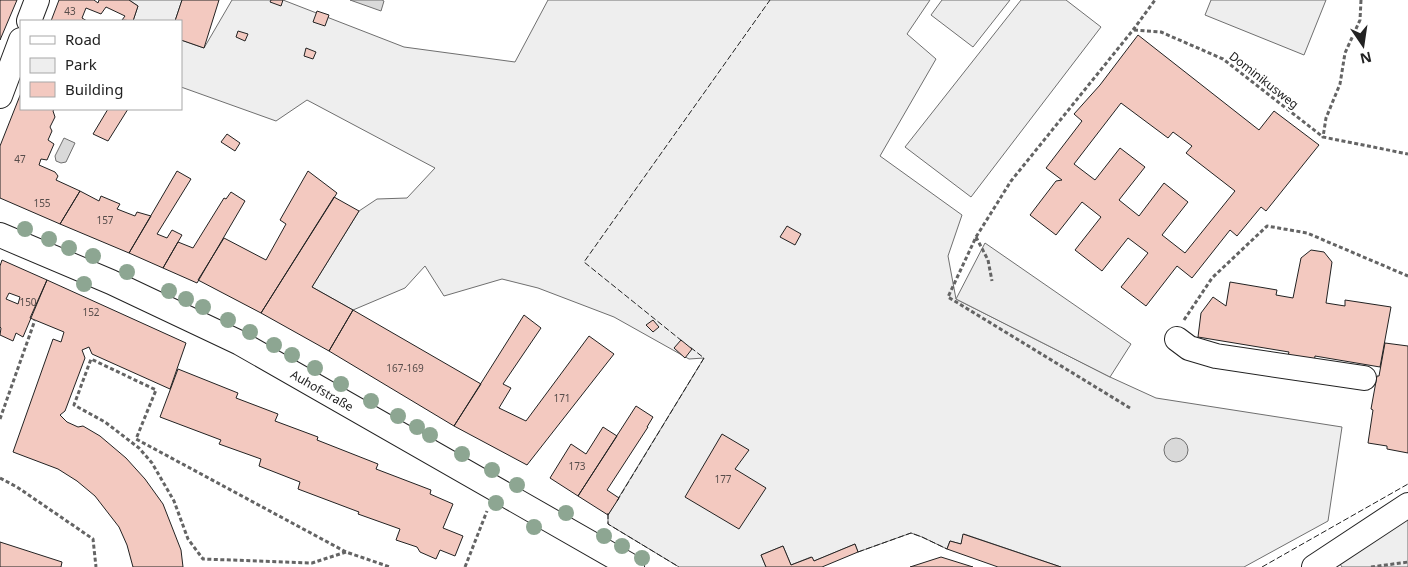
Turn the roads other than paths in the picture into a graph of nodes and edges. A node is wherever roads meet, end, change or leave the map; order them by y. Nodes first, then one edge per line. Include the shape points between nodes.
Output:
1 (37, 0) edge
2 (28, 20) edge
3 (20, 43) edge
4 (0, 96) edge
5 (0, 235) edge
6 (1180, 330) road end
7 (1364, 378) dead end
8 (1408, 505) edge
9 (632, 567) edge
10 (1314, 567) edge

1 - 2 street
3 - 4 street
5 - 9 street, Auhofstraße via 111,282 240,343
6 - 7 street via 1189,348 1216,356
8 - 10 street

